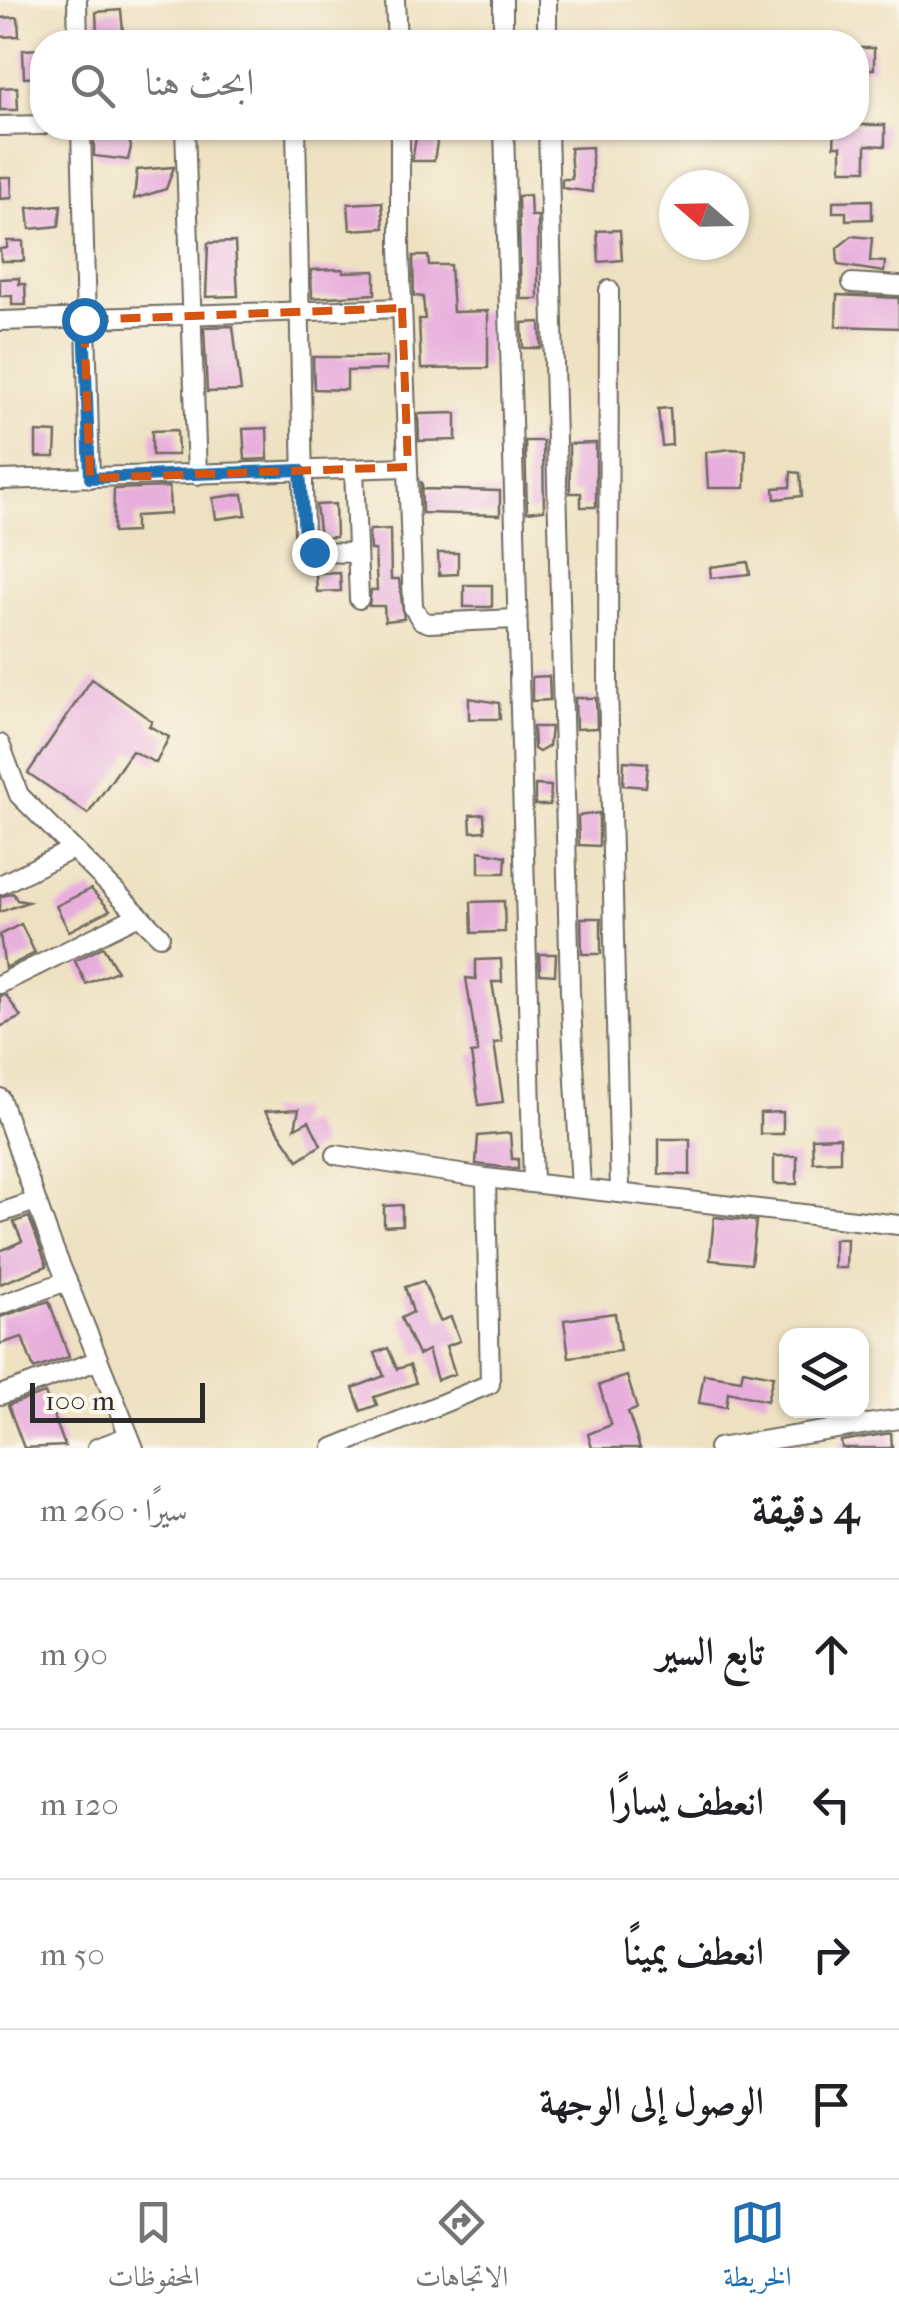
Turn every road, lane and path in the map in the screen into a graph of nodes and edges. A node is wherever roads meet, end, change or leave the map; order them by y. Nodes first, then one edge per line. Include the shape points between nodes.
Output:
1 (77, 0) edge
2 (396, 0) edge
3 (503, 0) edge
4 (547, 0) edge
5 (78, 30) edge
6 (397, 30) edge
7 (503, 30) edge
8 (547, 30) edge
9 (30, 125) edge
10 (0, 126) edge
11 (81, 140) edge
12 (186, 140) edge
13 (296, 140) edge
14 (400, 140) edge
15 (504, 140) edge
16 (548, 140) edge
17 (852, 283) dead end
18 (899, 286) edge
19 (610, 290) dead end
20 (402, 308) junction
21 (300, 311) junction
22 (190, 314) junction
23 (84, 320) junction
24 (0, 321) edge
25 (408, 467) junction
26 (354, 469) junction
27 (300, 470) junction
28 (197, 474) junction
29 (90, 478) junction
30 (0, 480) edge
31 (357, 553) junction
32 (359, 599) dead end
33 (515, 619) junction
34 (0, 744) edge
35 (18, 795) junction
36 (0, 804) edge
37 (73, 849) junction
38 (0, 885) edge
39 (139, 914) junction
40 (160, 936) dead end
41 (0, 984) edge
42 (0, 1098) edge
43 (3, 1120) edge
44 (336, 1155) dead end
45 (486, 1178) junction
46 (533, 1183) junction
47 (580, 1188) junction
48 (620, 1193) junction
49 (36, 1201) junction
50 (0, 1214) edge
51 (899, 1225) edge
52 (67, 1282) junction
53 (0, 1305) edge
54 (98, 1361) junction
55 (0, 1395) edge
56 (899, 1419) edge
57 (132, 1442) edge
58 (97, 1448) edge
59 (333, 1448) edge
60 (718, 1448) edge

1 - 5 street
2 - 6 street
3 - 7 street
4 - 8 street
9 - 10 street
11 - 23 street
12 - 22 street
13 - 21 street
14 - 20 street
15 - 33 street
16 - 47 street
17 - 18 street
19 - 48 street via 608,682
20 - 21 street
20 - 25 street
21 - 22 street
21 - 27 street
22 - 23 street
22 - 28 street
23 - 24 street
23 - 29 street
25 - 26 street
25 - 33 street via 416,615 428,623
26 - 27 street
26 - 31 street
27 - 28 street
27 - 31 street via 308,547
28 - 29 street
29 - 30 street
31 - 32 street
33 - 46 street
34 - 35 street
35 - 36 street
35 - 37 street
37 - 38 street
37 - 39 street
39 - 40 street
39 - 41 street
42 - 43 street
43 - 49 street
44 - 45 street
45 - 46 street
45 - 59 street via 490,1384
46 - 47 street
47 - 48 street
48 - 51 street
49 - 50 street
49 - 52 street
52 - 53 street
52 - 54 street
54 - 55 street
54 - 57 street
56 - 60 street
57 - 58 street

